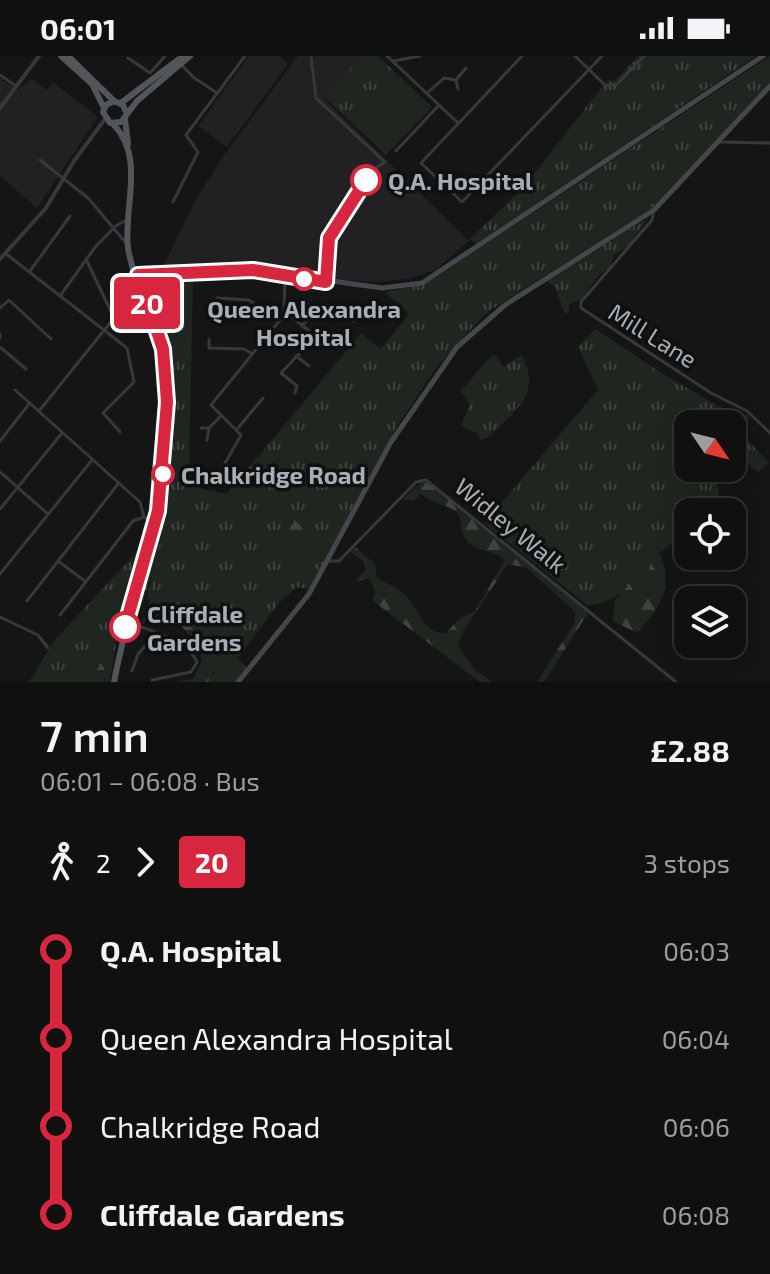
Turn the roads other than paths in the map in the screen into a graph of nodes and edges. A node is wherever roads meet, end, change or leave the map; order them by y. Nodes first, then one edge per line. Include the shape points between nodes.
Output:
1 (39, 56) edge
2 (61, 56) edge
3 (68, 56) edge
4 (190, 56) edge
5 (245, 56) edge
6 (311, 56) edge
7 (387, 56) edge
8 (420, 56) edge
9 (522, 56) edge
10 (575, 56) edge
11 (602, 56) edge
12 (644, 56) edge
13 (763, 56) edge
14 (163, 57) edge
15 (128, 58) dead end
16 (181, 60) edge
17 (393, 61) junction
18 (466, 68) dead end
19 (589, 69) junction
20 (0, 75) edge
21 (456, 80) junction
22 (770, 86) edge
23 (17, 87) junction
24 (458, 89) dead end
25 (217, 93) junction
26 (427, 93) junction
27 (117, 102) junction
28 (439, 105) junction
29 (0, 108) edge
30 (104, 108) junction
31 (125, 115) junction
32 (105, 119) junction
33 (458, 123) junction
34 (113, 124) junction
35 (720, 142) junction
36 (770, 143) edge
37 (396, 151) dead end
38 (128, 156) junction
39 (40, 160) dead end
40 (64, 178) junction
41 (173, 202) dead end
42 (654, 210) junction
43 (70, 216) dead end
44 (129, 218) junction
45 (114, 228) junction
46 (128, 247) junction
47 (5, 253) junction
48 (0, 259) edge
49 (86, 259) junction
50 (29, 273) junction
51 (138, 275) junction
52 (285, 276) junction
53 (326, 282) junction
54 (60, 296) junction
55 (217, 298) dead end
56 (304, 302) dead end
57 (0, 308) edge
58 (316, 309) junction
59 (362, 310) dead end
60 (285, 313) junction
61 (356, 316) junction
62 (279, 321) junction
63 (353, 321) dead end
64 (302, 326) junction
65 (105, 331) junction
66 (316, 336) junction
67 (51, 339) dead end
68 (209, 339) dead end
69 (331, 344) dead end
70 (0, 347) edge
71 (209, 348) junction
72 (252, 354) junction
73 (209, 355) dead end
74 (296, 356) junction
75 (309, 366) dead end
76 (26, 369) dead end
77 (15, 390) dead end
78 (295, 393) dead end
79 (263, 398) dead end
80 (30, 403) junction
81 (258, 403) junction
82 (264, 408) dead end
83 (39, 411) junction
84 (221, 416) junction
85 (201, 428) dead end
86 (209, 428) junction
87 (237, 430) junction
88 (120, 432) dead end
89 (62, 433) junction
90 (770, 433) edge
91 (207, 440) dead end
92 (0, 441) edge
93 (92, 460) junction
94 (211, 471) dead end
95 (0, 472) edge
96 (118, 483) junction
97 (18, 488) junction
98 (0, 509) edge
99 (48, 514) junction
100 (144, 517) junction
101 (156, 522) junction
102 (58, 561) junction
103 (328, 561) junction
104 (0, 574) edge
105 (86, 582) junction
106 (27, 601) dead end
107 (60, 615) dead end
108 (0, 617) edge
109 (126, 622) junction
110 (156, 634) junction
111 (44, 640) junction
112 (41, 646) dead end
113 (48, 648) dead end
114 (132, 671) dead end
115 (152, 680) edge
116 (114, 682) edge
117 (238, 682) edge
118 (676, 682) edge

1 - 23 street
2 - 30 main road via 92,84
3 - 27 main road
4 - 16 main road
5 - 25 street
6 - 53 street via 316,98 385,162 373,170 329,238
7 - 17 street
8 - 17 street
9 - 33 street
10 - 19 street
11 - 19 street
12 - 19 street via 617,84 606,86
13 - 53 main road via 428,280 395,287
14 - 15 street via 150,73
16 - 25 street via 193,77
16 - 27 main road
16 - 31 main road
17 - 26 street
18 - 21 street
19 - 33 street via 462,202 421,163
20 - 23 street
21 - 24 street
21 - 26 street via 444,78
22 - 35 main road
23 - 29 street
25 - 41 street via 186,135 198,152
26 - 28 street
27 - 30 main road
27 - 31 main road
28 - 33 street
28 - 37 street
30 - 32 main road
31 - 34 main road
31 - 38 main road
32 - 34 main road
32 - 40 street
34 - 38 main road
35 - 36 street
35 - 42 main road
38 - 44 main road
39 - 40 street via 45,169
40 - 45 street
40 - 47 street via 46,208
42 - 90 street, Mill Lane via 652,220 581,302 582,310 747,411
42 - 103 main road via 505,305 457,347 391,442
43 - 50 street
44 - 45 street
44 - 46 main road
45 - 46 street
45 - 49 street
46 - 51 main road
47 - 48 street
47 - 50 street
49 - 54 street
49 - 65 street via 114,316
50 - 54 street
51 - 52 main road via 253,270
51 - 101 main road via 163,349 167,378
52 - 53 main road
52 - 60 street
54 - 65 street
55 - 62 street via 255,302
56 - 58 street
57 - 67 street via 9,300
58 - 61 street via 345,310
58 - 64 street
59 - 61 street
60 - 62 street
60 - 64 street
61 - 63 street
62 - 72 street
64 - 66 street
65 - 83 street
65 - 88 street via 127,348 134,382 103,413
66 - 69 street
66 - 74 street
68 - 71 street
70 - 76 street
71 - 72 street
71 - 73 street
72 - 84 street via 211,405
74 - 75 street
74 - 78 street via 281,373 297,386
77 - 80 street
79 - 81 street
80 - 83 street
80 - 92 street
81 - 82 street
81 - 87 street
83 - 89 street
84 - 86 street
84 - 87 street
85 - 86 street
86 - 91 street
87 - 94 street via 240,438 221,473
89 - 93 street
89 - 97 street
93 - 96 street
93 - 99 street
95 - 97 street
96 - 100 street via 140,502
96 - 102 street
97 - 98 street
97 - 99 street
99 - 104 street
100 - 101 street
100 - 105 street via 133,521
101 - 109 main road
102 - 105 street
102 - 106 street
103 - 117 main road
103 - 118 street, Widley Walk via 339,561 416,482 426,480
105 - 107 street
108 - 111 street
109 - 110 street
109 - 116 main road
110 - 114 street via 138,654
110 - 115 street via 188,649 197,662 188,673
111 - 112 street
111 - 113 street

